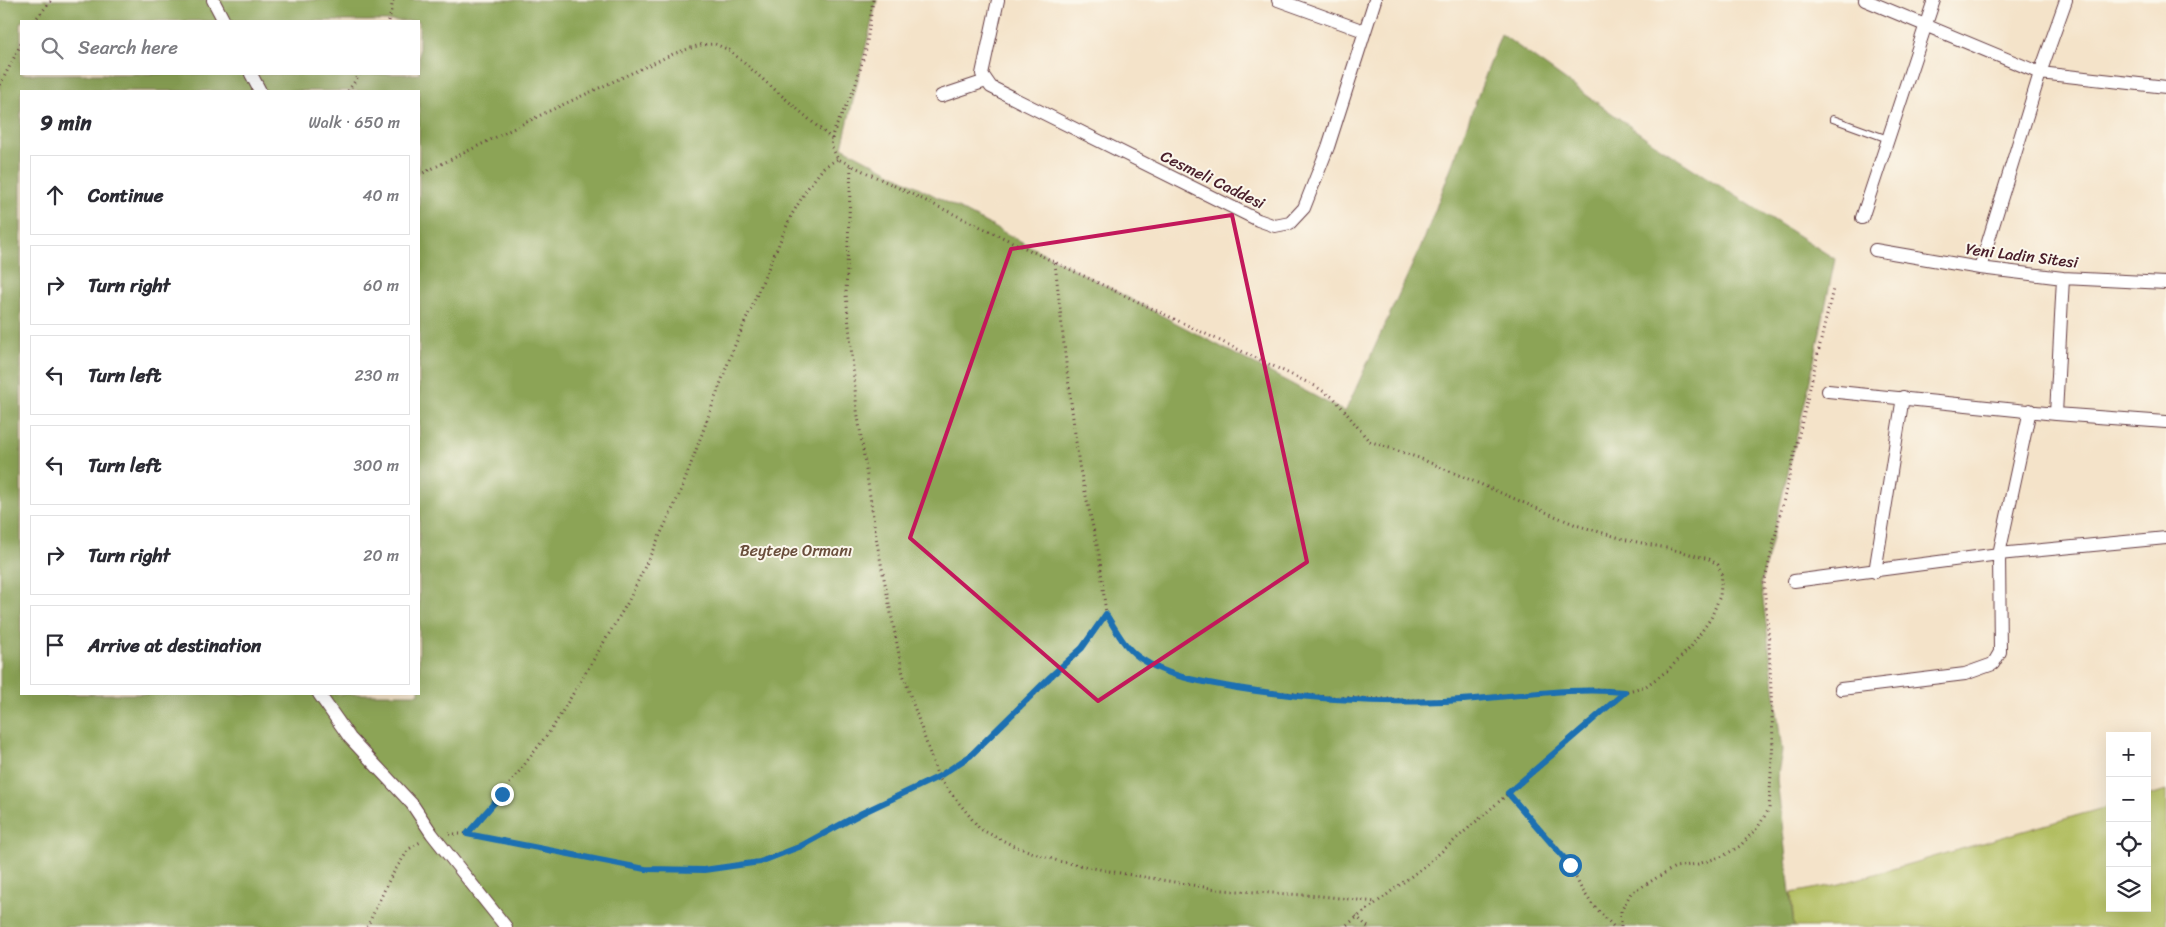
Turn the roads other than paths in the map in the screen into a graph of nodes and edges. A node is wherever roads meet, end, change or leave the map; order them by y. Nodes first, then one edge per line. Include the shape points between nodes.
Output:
1 (213, 0) edge
2 (998, 0) edge
3 (1278, 0) edge
4 (1375, 0) edge
5 (1865, 0) edge
6 (1934, 0) edge
7 (2066, 0) edge
8 (223, 20) edge
9 (1926, 25) junction
10 (1364, 31) junction
11 (2040, 73) junction
12 (252, 75) edge
13 (986, 81) junction
14 (2166, 87) edge
15 (259, 90) edge
16 (941, 96) dead end
17 (1833, 119) dead end
18 (1888, 138) junction
19 (1862, 218) dead end
20 (1875, 250) dead end
21 (1980, 268) junction
22 (2063, 278) junction
23 (2166, 283) edge
24 (1828, 391) dead end
25 (1903, 397) junction
26 (2030, 410) junction
27 (2056, 414) junction
28 (2166, 422) edge
29 (2166, 538) edge
30 (1999, 554) junction
31 (1875, 572) junction
32 (1794, 581) dead end
33 (1841, 689) dead end
34 (320, 695) edge
35 (506, 927) edge

1 - 8 street
2 - 13 street via 982,74
3 - 10 street
4 - 10 street, Cesmeli Caddesi
5 - 9 street
6 - 9 street
7 - 11 street
9 - 11 street
9 - 18 street
10 - 13 street, Cesmeli Caddesi via 1328,147 1304,208 1290,223 1275,226 998,92
11 - 14 street
11 - 21 street
12 - 15 street
13 - 16 street
17 - 18 lane
18 - 19 street
20 - 21 street, Yeni Ladin Sitesi
21 - 22 street, Yeni Ladin Sitesi
22 - 23 street, Yeni Ladin Sitesi
22 - 27 street
24 - 25 street
25 - 26 street
25 - 31 street
26 - 27 street
26 - 30 street
27 - 28 street
29 - 30 street
30 - 31 street
30 - 33 street via 2000,652 1993,664 1965,674
31 - 32 street
34 - 35 street via 350,738 412,804

